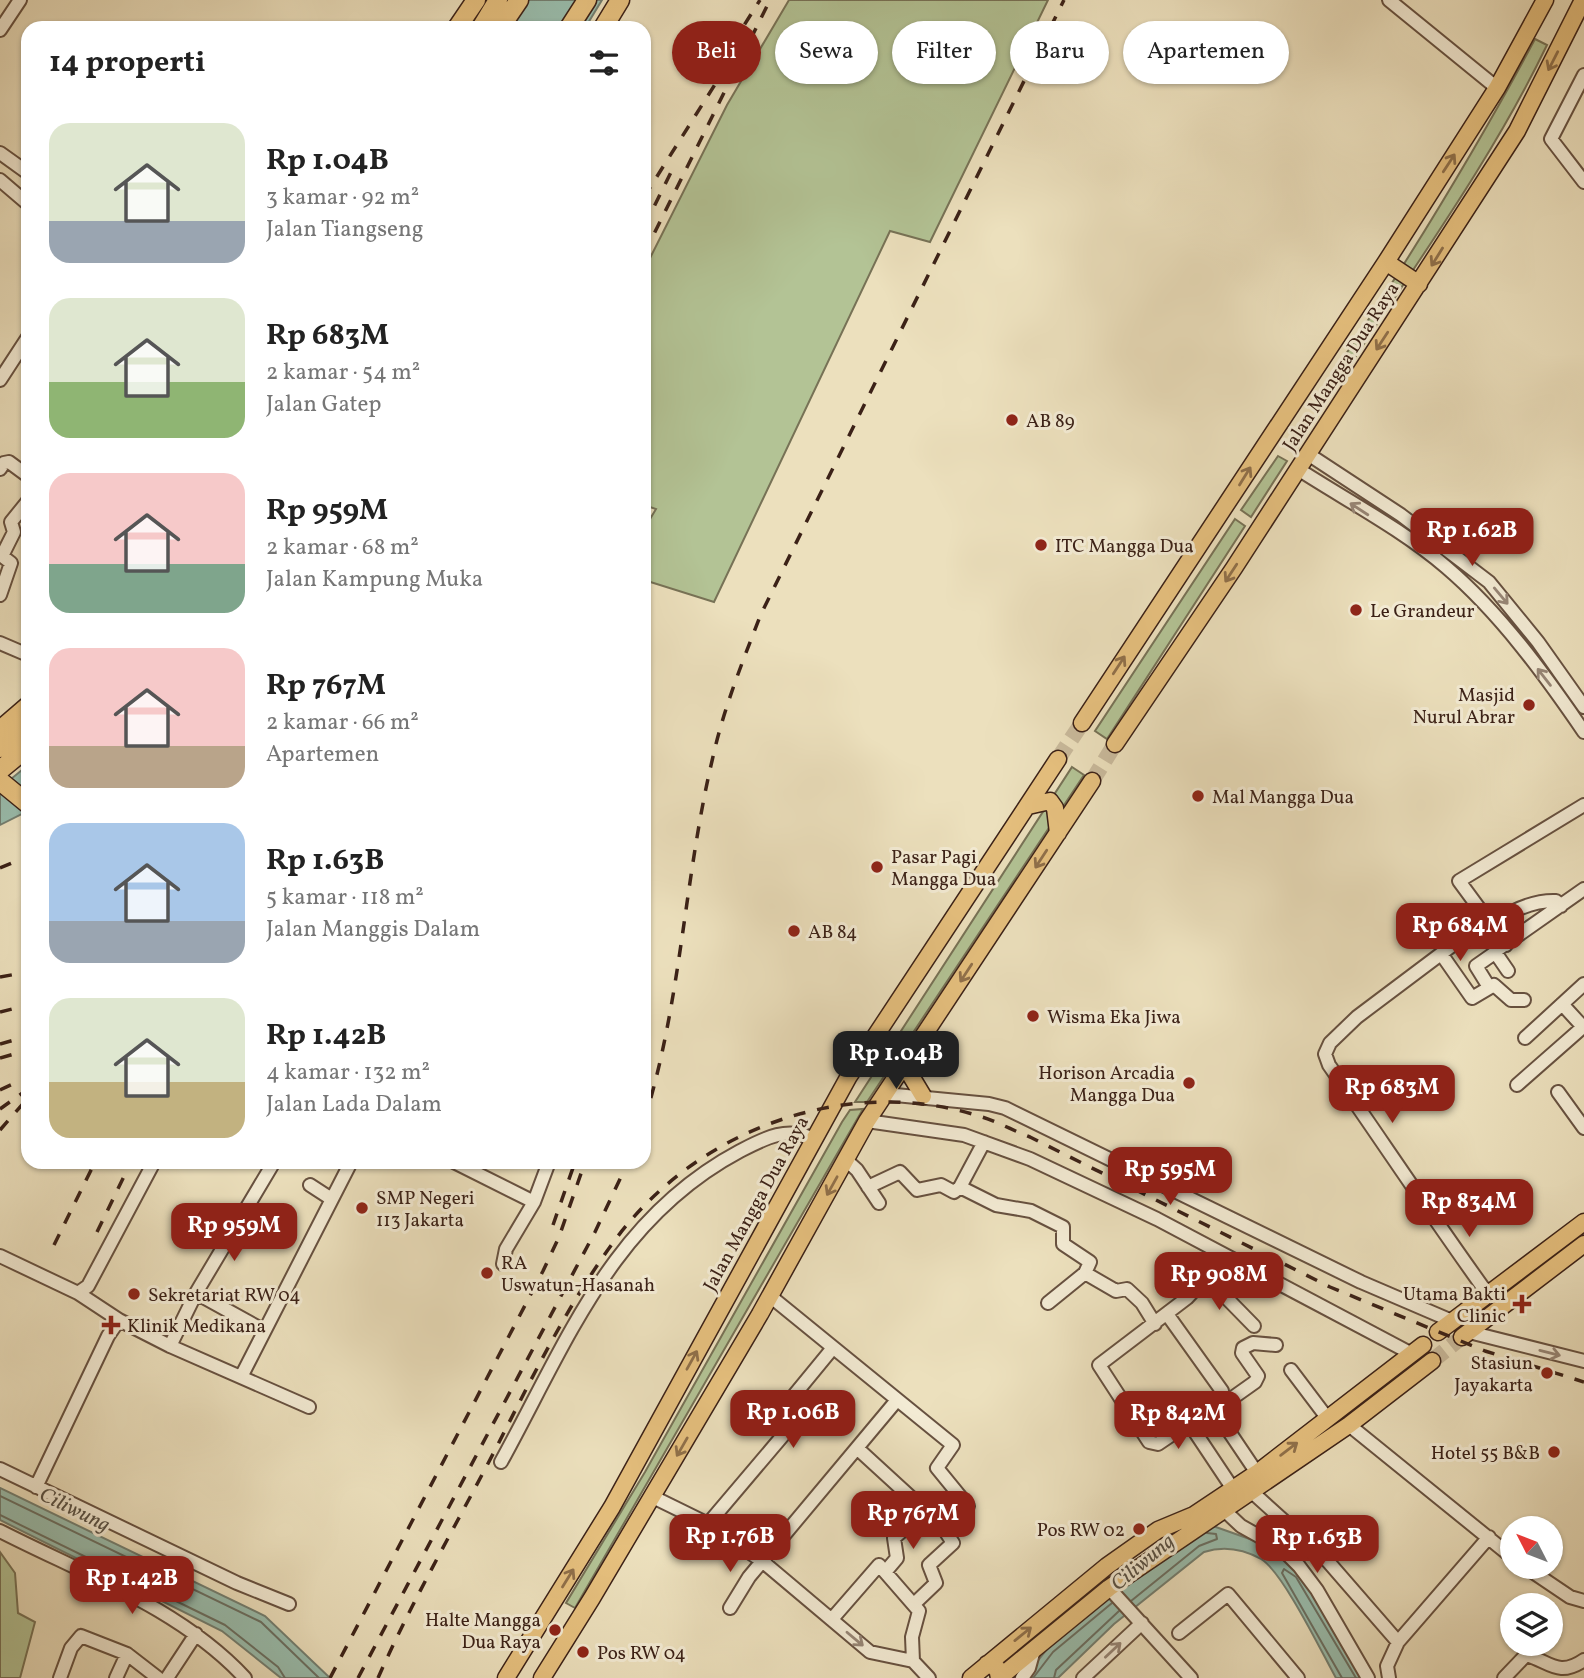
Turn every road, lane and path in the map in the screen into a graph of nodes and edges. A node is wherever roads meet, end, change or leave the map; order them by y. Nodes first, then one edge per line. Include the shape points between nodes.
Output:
1 (20, 0) edge
2 (498, 0) edge
3 (519, 0) edge
4 (587, 0) edge
5 (621, 0) edge
6 (1389, 0) edge
7 (1545, 0) edge
8 (1583, 0) edge
9 (474, 3) edge
10 (463, 21) edge
11 (485, 21) edge
12 (505, 21) edge
13 (574, 21) edge
14 (608, 21) edge
15 (0, 30) edge
16 (1584, 75) edge
17 (1491, 83) junction
18 (0, 153) edge
19 (21, 168) edge
20 (0, 180) edge
21 (1584, 183) edge
22 (21, 198) edge
23 (1386, 262) junction
24 (1419, 284) junction
25 (21, 348) edge
26 (0, 380) edge
27 (1308, 454) junction
28 (2, 466) edge
29 (1298, 469) junction
30 (21, 471) edge
31 (21, 510) edge
32 (0, 595) edge
33 (0, 643) edge
34 (21, 651) edge
35 (1584, 707) edge
36 (21, 712) edge
37 (1082, 723) tunnel mouth
38 (0, 730) edge
39 (21, 730) edge
40 (1584, 732) edge
41 (1115, 744) tunnel mouth
42 (0, 748) edge
43 (21, 753) edge
44 (1058, 759) tunnel mouth
45 (0, 770) edge
46 (0, 781) edge
47 (1092, 781) tunnel mouth
48 (21, 798) edge
49 (1584, 805) edge
50 (1028, 806) junction
51 (1058, 833) junction
52 (1584, 889) edge
53 (1561, 906) junction
54 (1488, 922) junction
55 (1501, 949) junction
56 (1442, 955) junction
57 (1508, 971) dead end
58 (1584, 984) edge
59 (1489, 987) junction
60 (1524, 1000) dead end
61 (1562, 1004) junction
62 (1584, 1028) edge
63 (1525, 1038) dead end
64 (905, 1066) junction
65 (1517, 1085) dead end
66 (1558, 1092) dead end
67 (886, 1094) junction
68 (923, 1096) junction
69 (867, 1121) junction
70 (1584, 1128) edge
71 (814, 1139) junction
72 (984, 1142) junction
73 (846, 1160) junction
74 (150, 1169) edge
75 (274, 1169) edge
76 (347, 1169) edge
77 (468, 1169) edge
78 (546, 1169) edge
79 (310, 1185) dead end
80 (868, 1187) junction
81 (960, 1187) junction
82 (330, 1198) junction
83 (534, 1202) junction
84 (879, 1203) dead end
85 (1584, 1223) edge
86 (1584, 1244) edge
87 (0, 1256) edge
88 (1227, 1256) junction
89 (503, 1264) dead end
90 (1085, 1273) junction
91 (1208, 1278) junction
92 (78, 1293) junction
93 (197, 1293) junction
94 (1488, 1293) junction
95 (770, 1296) junction
96 (1048, 1303) dead end
97 (1167, 1314) junction
98 (119, 1320) junction
99 (1452, 1321) junction
100 (1155, 1324) junction
101 (1254, 1326) dead end
102 (263, 1330) junction
103 (1438, 1332) dead end
104 (1466, 1334) joint
105 (1276, 1345) dead end
106 (170, 1346) junction
107 (832, 1349) junction
108 (1418, 1349) joint
109 (1432, 1361) tunnel mouth
110 (1584, 1361) edge
111 (1291, 1370) dead end
112 (241, 1377) junction
113 (897, 1400) junction
114 (1224, 1404) junction
115 (309, 1407) dead end
116 (1328, 1419) junction
117 (1349, 1425) junction
118 (858, 1449) junction
119 (501, 1462) dead end
120 (634, 1466) junction
121 (0, 1469) edge
122 (1257, 1473) junction
123 (662, 1481) junction
124 (36, 1487) junction
125 (1233, 1489) junction
126 (1252, 1492) junction
127 (653, 1497) junction
128 (926, 1510) junction
129 (1224, 1510) junction
130 (708, 1524) junction
131 (942, 1526) junction
132 (0, 1531) edge
133 (1489, 1537) junction
134 (1500, 1547) edge
135 (762, 1561) junction
136 (886, 1571) junction
137 (1543, 1579) edge
138 (1111, 1589) junction
139 (1584, 1601) edge
140 (289, 1604) dead end
141 (914, 1604) junction
142 (730, 1608) dead end
143 (1139, 1618) junction
144 (832, 1619) junction
145 (1178, 1633) dead end
146 (196, 1634) junction
147 (1398, 1642) junction
148 (1003, 1651) junction
149 (127, 1654) junction
150 (1584, 1660) edge
151 (913, 1661) junction
152 (987, 1664) junction
153 (1018, 1672) edge
154 (1086, 1677) edge
155 (60, 1678) edge
156 (116, 1678) edge
157 (158, 1678) edge
158 (167, 1678) edge
159 (245, 1678) edge
160 (506, 1678) edge
161 (542, 1678) edge
162 (929, 1678) edge
163 (971, 1678) edge
164 (999, 1678) edge
165 (1191, 1678) edge
166 (1298, 1678) edge
167 (1368, 1678) edge
168 (1389, 1678) edge
169 (1505, 1678) edge

1 - 15 street
2 - 11 highway
3 - 12 highway
4 - 13 highway
5 - 14 highway
6 - 17 street
7 - 17 main road, Jalan Mangga Dua Raya
8 -> 24 main road, Jalan Mangga Dua Raya via 1517,131
9 - 10 highway
16 - 21 street via 1551,139
23 -> 17 main road, Jalan Mangga Dua Raya
18 - 19 street
20 - 22 street
23 - 24 main road
37 -> 23 main road, Jalan Mangga Dua Raya
24 -> 27 main road, Jalan Mangga Dua Raya
25 - 26 street
27 - 29 main road, Jalan Mangga Dua Raya
27 -> 35 street via 1401,515 1489,583
28 - 30 street via 9,462
40 -> 29 street via 1525,653 1463,582
29 -> 41 main road, Jalan Mangga Dua Raya
31 - 32 street via 11,522 14,532 2,556 11,563
33 - 34 street
36 - 38 highway
39 - 42 highway
43 - 45 highway
44 - 50 main road, Jalan Mangga Dua Raya
46 - 48 highway
47 - 51 main road
49 - 54 street via 1459,881
50 - 51 main road via 1050,801
50 - 71 main road, Jalan Mangga Dua Raya via 871,1041
51 -> 64 main road
52 - 53 street
53 - 54 street via 1556,901 1540,902
53 - 55 street
54 - 55 street
54 - 56 street
55 - 57 street
55 - 59 street via 1476,966
56 - 59 street via 1472,998
56 - 94 street via 1357,1017 1330,1043 1325,1059
58 - 61 street
59 - 60 street via 1499,987 1511,1000
61 - 62 street
61 - 63 street
62 - 65 street
64 - 67 main road
64 - 68 main road
66 - 70 street
67 - 68 street
67 - 69 main road
68 - 99 street via 1005,1108 1361,1283
69 - 72 street
69 - 73 main road
71 - 119 street via 792,1131 749,1146 712,1166 661,1205 614,1259 579,1314
120 -> 71 main road, Jalan Mangga Dua Raya
72 - 81 street
72 - 88 street via 1113,1197
73 - 80 street
73 -> 95 main road
74 - 92 street via 88,1286
75 - 93 street
76 - 82 street
77 - 83 street
78 - 83 street
79 - 82 street
80 - 81 street via 900,1172 917,1189 941,1185 954,1192
80 - 84 street
81 - 90 street via 996,1205 1031,1211 1058,1223 1065,1231 1063,1244 1090,1262
82 - 102 street
83 - 89 street via 506,1249
85 - 94 main road
86 - 104 main road
87 - 92 street
88 - 91 street
88 - 108 street
90 - 96 street
90 - 100 street via 1116,1291 1127,1289
91 - 97 street
91 - 101 street
92 - 98 street
93 - 102 street
93 - 106 street
94 - 99 main road
95 - 107 street
95 -> 123 main road
97 - 100 street
97 - 114 street via 1222,1391
98 - 106 street
98 - 124 street
99 - 103 main road
100 - 125 street via 1099,1365 1149,1442 1158,1444 1189,1423
102 - 112 street
104 -> 110 street
105 - 114 street via 1253,1343 1243,1348 1258,1376
106 - 112 street
107 - 113 street
107 - 130 street via 786,1405 796,1420
108 - 116 main road
109 - 117 main road
111 - 116 street
112 - 115 street
113 - 118 street
113 - 131 street via 953,1446 937,1468 968,1505
114 - 122 street via 1224,1424
122 -> 116 main road
117 - 126 main road
117 - 133 street
118 - 128 street
118 - 135 street
120 - 123 main road
160 -> 120 main road, Jalan Mangga Dua Raya
121 - 124 street
122 - 125 main road
123 - 127 main road
124 - 140 street
148 -> 125 main road via 1158,1530 1194,1515
126 - 129 main road
126 - 147 street via 1325,1558
127 - 130 street
127 - 161 main road
128 - 131 street
128 - 136 street via 894,1538 897,1558
129 - 138 main road
129 - 167 street via 1241,1526 1276,1544 1298,1566
130 - 135 street
131 - 141 street via 953,1543 929,1564 936,1583
132 - 146 street
133 - 134 street
133 - 147 street
135 - 142 street
135 - 144 street
136 - 141 street
136 - 144 street via 877,1566
137 - 139 street
138 - 143 street
138 - 153 main road via 1034,1650
141 - 151 street via 920,1614 912,1637
154 -> 143 street
143 - 165 street
144 -> 151 street via 870,1652
145 - 166 street via 1228,1594
146 - 158 street
146 - 159 street
147 - 168 street via 1387,1666
148 - 152 main road
148 - 153 main road
149 - 155 street via 81,1636 71,1648
149 - 156 street
149 - 157 street
150 - 169 street via 1571,1670 1558,1671 1526,1655
151 - 162 street
152 - 163 main road
152 - 164 main road via 997,1668
153 - 164 main road

